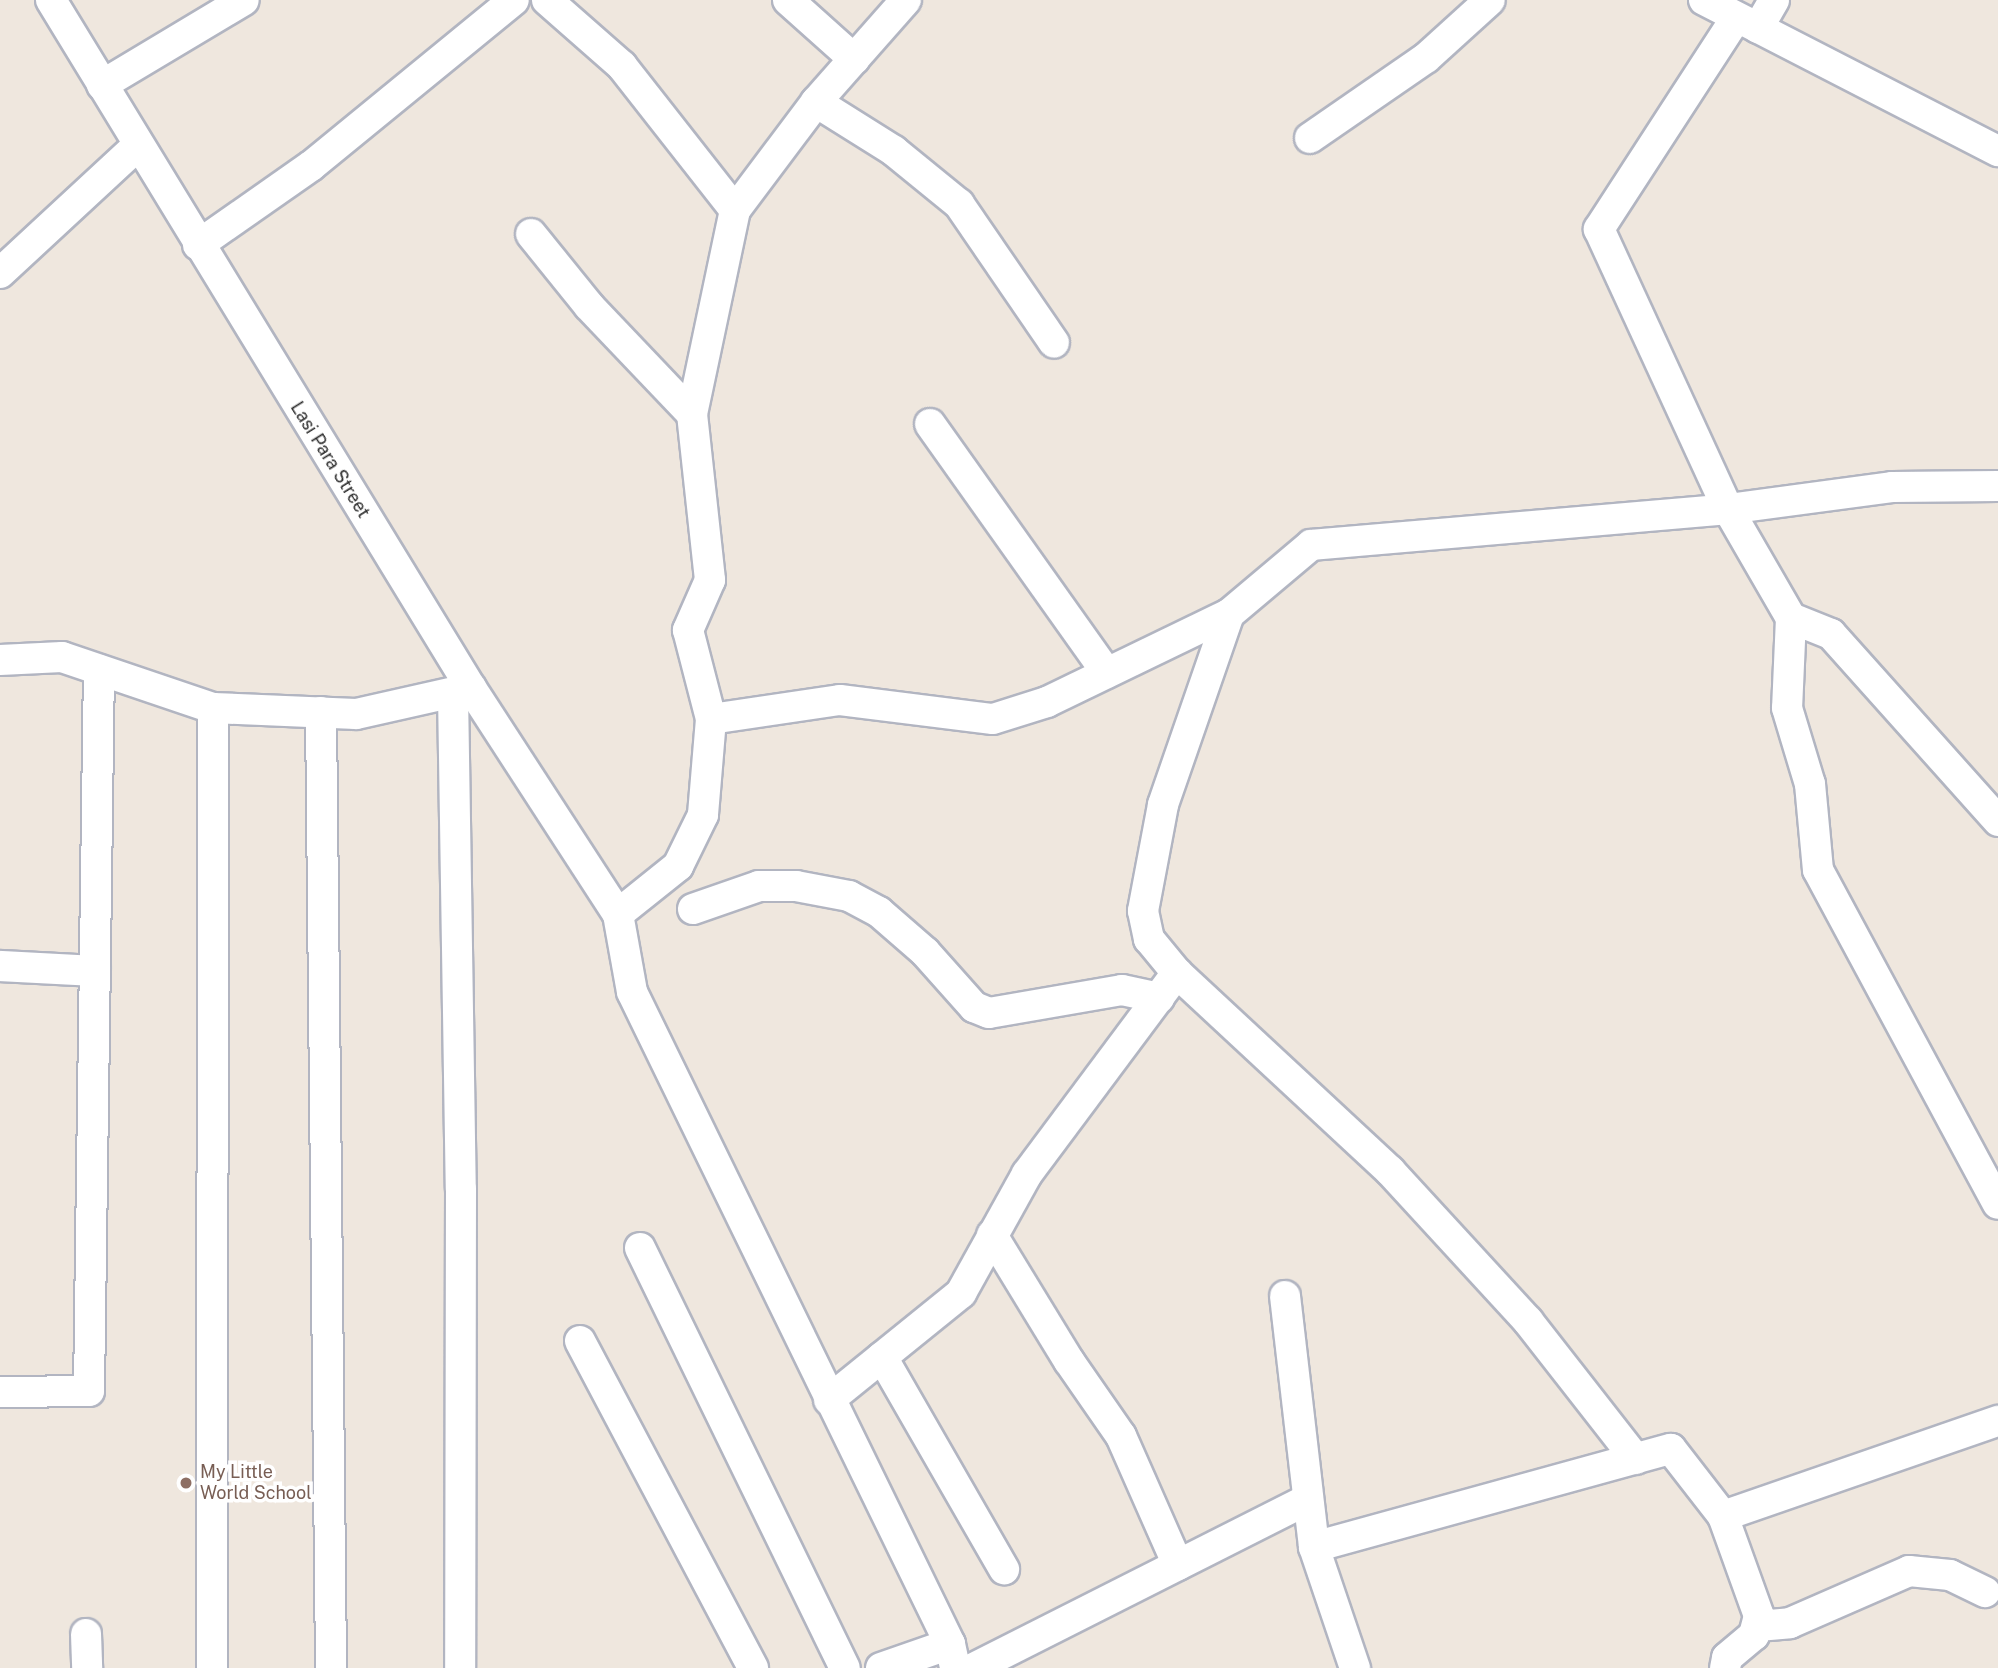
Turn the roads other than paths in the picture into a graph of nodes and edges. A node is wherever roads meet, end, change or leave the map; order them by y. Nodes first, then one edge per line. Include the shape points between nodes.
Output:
1 (51, 0) edge
2 (244, 0) edge
3 (514, 0) edge
4 (547, 0) edge
5 (788, 0) edge
6 (906, 0) edge
7 (1490, 0) edge
8 (1704, 0) edge
9 (1774, 0) edge
10 (1747, 23) junction
11 (854, 59) junction
12 (102, 85) junction
13 (816, 102) junction
14 (1310, 138) dead end
15 (138, 145) junction
16 (1998, 151) edge
17 (735, 210) junction
18 (531, 234) dead end
19 (198, 245) junction
20 (0, 273) edge
21 (1054, 343) dead end
22 (692, 414) junction
23 (930, 424) dead end
24 (1998, 485) edge
25 (1728, 509) junction
26 (1229, 614) junction
27 (1791, 618) junction
28 (0, 660) edge
29 (99, 670) junction
30 (1107, 673) junction
31 (462, 690) junction
32 (213, 708) junction
33 (321, 712) junction
34 (711, 719) junction
35 (1998, 821) edge
36 (693, 909) dead end
37 (618, 914) junction
38 (0, 966) edge
39 (95, 971) junction
40 (1177, 973) junction
41 (1159, 998) junction
42 (1998, 1204) edge
43 (992, 1235) junction
44 (640, 1248) dead end
45 (1285, 1296) dead end
46 (580, 1341) dead end
47 (882, 1357) junction
48 (0, 1392) edge
49 (829, 1400) junction
50 (1998, 1421) edge
51 (1636, 1458) junction
52 (1306, 1500) junction
53 (1723, 1516) junction
54 (1314, 1547) junction
55 (1178, 1565) junction
56 (1004, 1569) dead end
57 (1985, 1592) dead end
58 (1758, 1626) junction
59 (86, 1634) dead end
60 (952, 1656) edge
61 (87, 1668) edge
62 (212, 1668) edge
63 (331, 1668) edge
64 (460, 1668) edge
65 (753, 1668) edge
66 (845, 1668) edge
67 (881, 1668) edge
68 (974, 1668) edge
69 (1354, 1668) edge
70 (1725, 1668) edge

1 - 12 street, Lasi Para Street
2 - 12 street
3 - 19 street via 311,166
4 - 17 street via 622,66
5 - 11 street
6 - 11 street
7 - 14 street via 1426,58
8 - 10 street
9 - 10 street
10 - 16 street
10 - 25 street via 1599,229
11 - 13 street
12 - 15 street, Lasi Para Street
13 - 17 street
13 - 21 street via 894,151 959,205
15 - 19 street, Lasi Para Street
15 - 20 street
17 - 22 street
18 - 22 street via 589,306
19 - 31 street, Lasi Para Street
22 - 34 street via 710,580 688,630
23 - 30 street
24 - 25 street via 1892,487
25 - 26 street via 1311,545
25 - 27 street
26 - 30 street
26 - 40 street via 1163,805 1143,911 1149,939
27 - 35 street via 1831,634
27 - 42 street via 1787,708 1810,784 1818,870
28 - 29 street via 62,657
29 - 32 street
29 - 39 street
30 - 34 street via 1047,702 993,719 840,700
31 - 33 street via 356,714
31 - 37 street, Lasi Para Street
31 - 64 street
32 - 33 street
32 - 62 street
33 - 63 street
34 - 37 street via 703,815 678,866
36 - 41 street via 759,886 796,886 849,895 879,912 925,952 974,1007 989,1013 1122,990
37 - 49 street via 632,992
38 - 39 street
39 - 48 street via 89,1391
40 - 41 street
40 - 51 street via 1399,1181 1528,1321
41 - 43 street via 1027,1174
43 - 47 street via 961,1293
43 - 55 street via 1121,1436
44 - 66 street
45 - 52 street
46 - 65 street
47 - 49 street
47 - 56 street
49 - 60 street
50 - 53 street
51 - 53 street via 1671,1448
51 - 54 street
52 - 54 street
52 - 55 street
53 - 58 street
54 - 69 street
55 - 68 street
57 - 58 street via 1940,1572 1909,1571 1790,1623
58 - 70 street via 1727,1658
59 - 61 street
60 - 67 street

